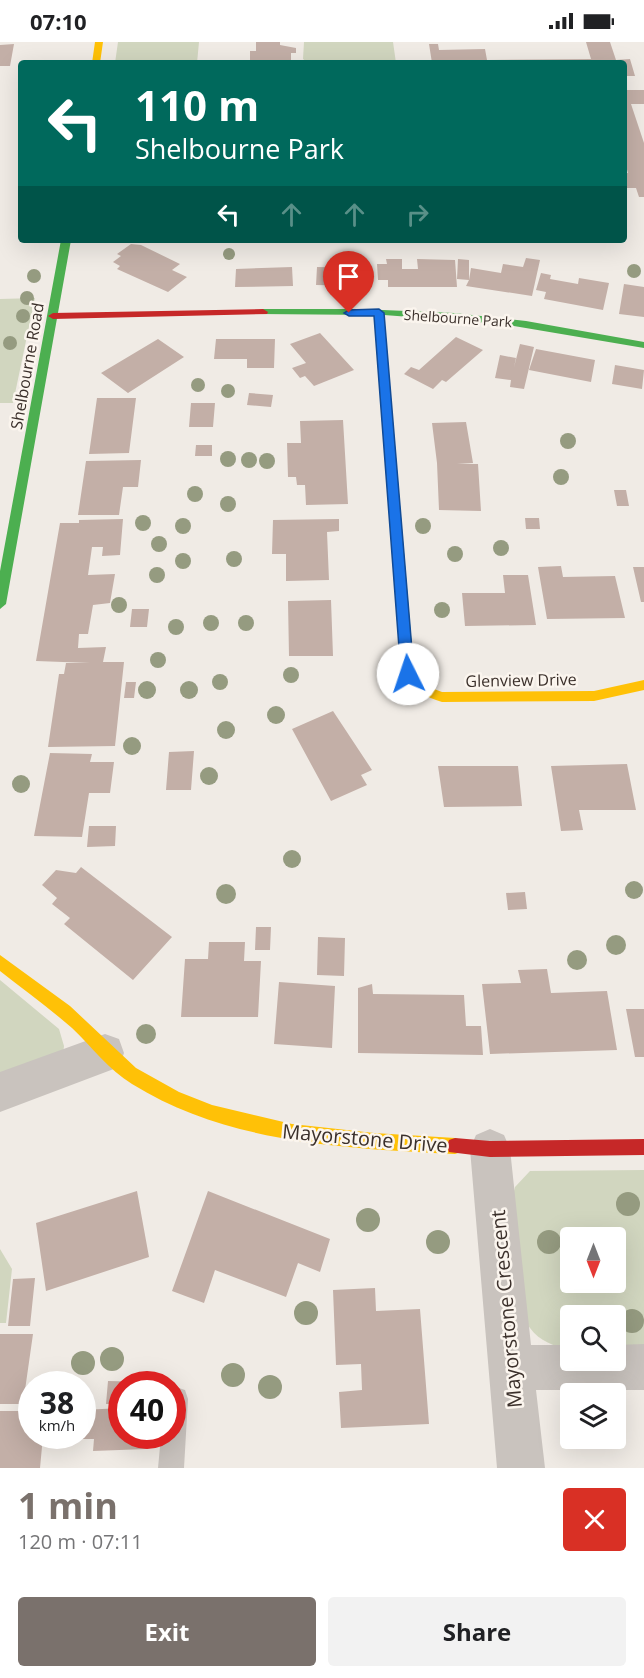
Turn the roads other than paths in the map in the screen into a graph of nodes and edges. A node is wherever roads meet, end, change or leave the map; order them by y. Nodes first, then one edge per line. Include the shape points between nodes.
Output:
1 (99, 42) edge
2 (96, 60) edge
3 (65, 243) edge
4 (379, 313) junction
5 (53, 316) junction
6 (644, 345) edge
7 (0, 604) edge
8 (644, 685) edge
9 (0, 962) edge
10 (105, 1053) junction
11 (0, 1092) edge
12 (644, 1147) edge
13 (490, 1149) junction
14 (644, 1367) edge
15 (512, 1368) junction
16 (172, 1449) edge
17 (171, 1468) edge
18 (521, 1468) edge

1 - 2 street
3 - 5 street, Shelbourne Road
4 - 5 street, Shelbourne Park
4 - 6 street, Shelbourne Park via 523,323
4 - 8 street, Glenview Drive via 408,674 420,690 442,697 594,696
5 - 7 street, Shelbourne Road
9 - 10 street, Mayorstone Drive via 85,1030
10 - 11 street
10 - 13 street, Mayorstone Drive via 138,1079 177,1099 272,1129
12 - 13 street, Mayorstone Drive
13 - 15 street, Mayorstone Crescent
14 - 15 street
15 - 18 street, Mayorstone Crescent
16 - 17 lane

